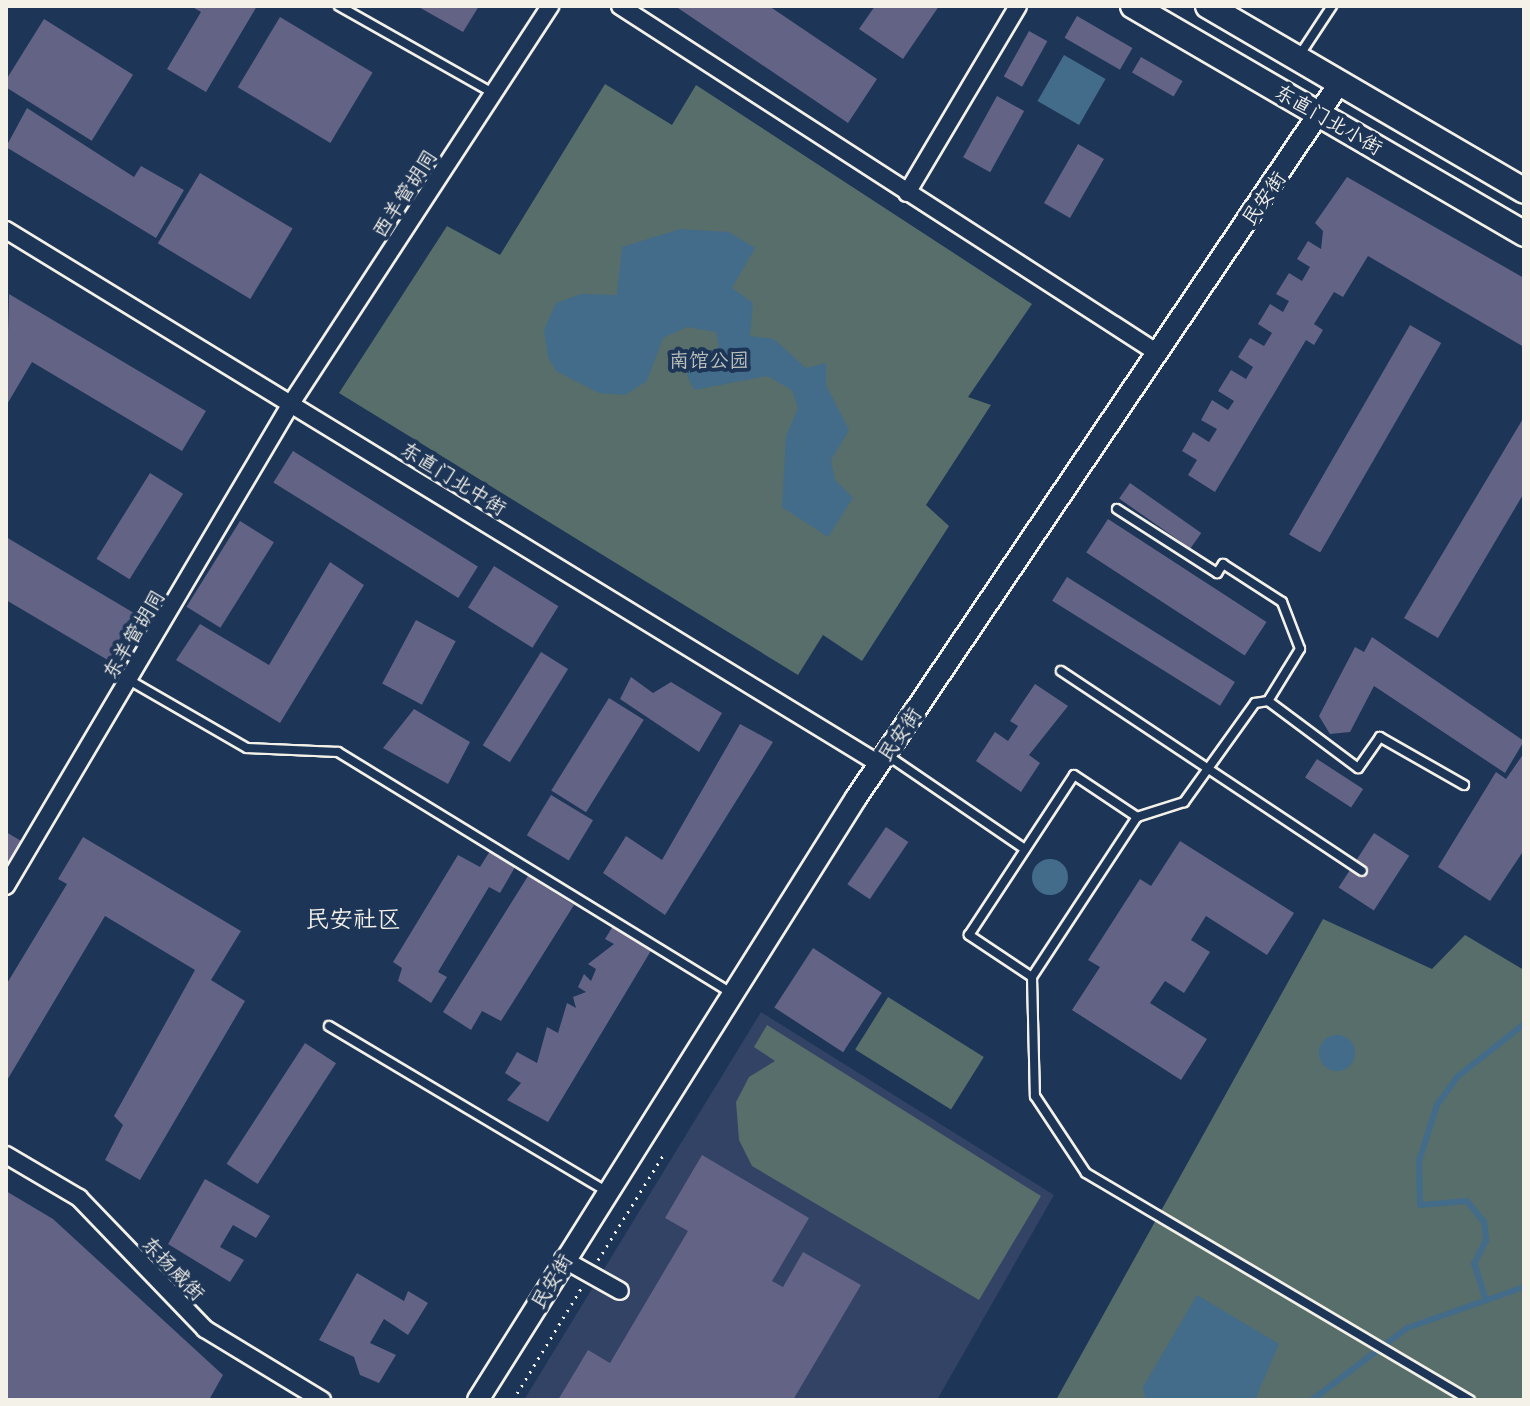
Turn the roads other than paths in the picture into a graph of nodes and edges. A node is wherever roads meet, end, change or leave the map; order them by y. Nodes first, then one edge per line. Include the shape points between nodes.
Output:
1 (339, 6) edge
2 (550, 6) edge
3 (620, 6) edge
4 (1018, 6) edge
5 (1133, 6) edge
6 (1208, 6) edge
7 (1332, 6) edge
8 (1298, 57) junction
9 (1340, 82) junction
10 (493, 93) junction
11 (1321, 114) junction
12 (1524, 191) edge
13 (907, 193) junction
14 (6, 230) edge
15 (1524, 234) edge
16 (1156, 352) junction
17 (292, 402) junction
18 (1117, 509) dead end
19 (1061, 671) dead end
20 (129, 680) junction
21 (1268, 701) junction
22 (882, 759) junction
23 (1208, 769) junction
24 (1464, 785) dead end
25 (1137, 817) junction
26 (1025, 849) junction
27 (1362, 871) dead end
28 (6, 886) edge
29 (1032, 977) junction
30 (729, 992) junction
31 (329, 1026) dead end
32 (6, 1155) edge
33 (606, 1191) junction
34 (563, 1259) junction
35 (620, 1291) dead end
36 (322, 1400) edge
37 (478, 1400) edge
38 (1470, 1400) edge

1 - 10 lane
2 - 10 street, 西羊管胡同
3 - 13 street
4 - 13 street
5 - 11 main road, 东直门北小街
6 - 8 main road, 东直门北小街
7 - 8 lane
8 - 9 main road, 东直门北小街
9 - 11 street, 民安街
9 - 12 main road, 东直门北小街
10 - 17 street, 西羊管胡同
11 - 15 main road, 东直门北小街
11 - 16 street, 民安街
13 - 16 street
14 - 17 street, 东直门北中街
16 - 22 street, 民安街
17 - 20 street, 东羊管胡同
17 - 22 street, 东直门北中街
18 - 21 lane via 1217,573 1223,564 1282,602 1300,649
19 - 23 lane
20 - 28 street, 东羊管胡同
20 - 30 lane via 247,748 338,752
21 - 23 lane via 1255,703
21 - 24 lane via 1358,768 1380,737
22 - 26 lane
22 - 30 street, 民安街
23 - 25 lane via 1184,802
23 - 27 lane
25 - 26 lane via 1074,775
25 - 29 lane
26 - 29 lane via 969,935
29 - 38 lane via 1035,1096 1086,1173
30 - 33 street, 民安街
31 - 33 lane
32 - 36 street, 东扬威街 via 79,1198 205,1329
33 - 34 street, 民安街
34 - 35 street
34 - 37 street, 民安街

